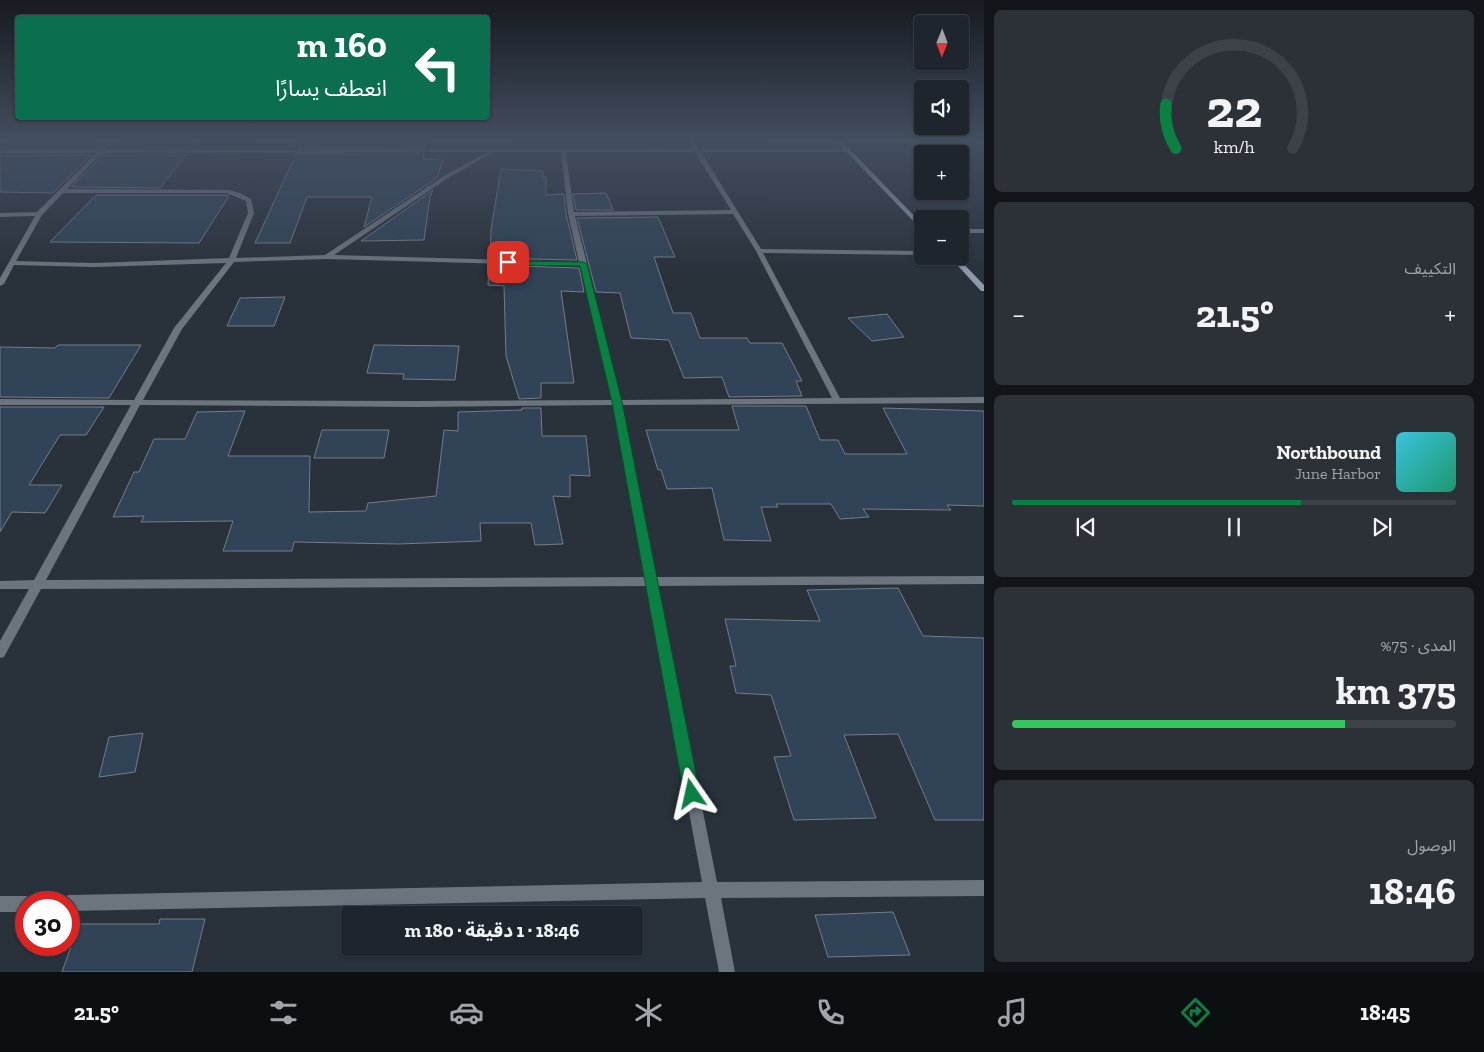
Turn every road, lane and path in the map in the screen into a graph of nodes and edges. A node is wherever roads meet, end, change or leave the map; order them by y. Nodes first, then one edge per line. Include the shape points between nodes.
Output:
1 (68, 184) edge
2 (435, 184) edge
3 (567, 184) edge
4 (719, 184) edge
5 (881, 184) edge
6 (62, 191) junction
7 (736, 212) junction
8 (0, 214) edge
9 (39, 214) junction
10 (571, 214) junction
11 (914, 218) edge
12 (969, 231) edge
13 (984, 231) edge
14 (759, 251) junction
15 (914, 253) edge
16 (327, 257) junction
17 (231, 260) junction
18 (11, 263) junction
19 (583, 264) junction
20 (961, 265) edge
21 (0, 284) edge
22 (984, 289) edge
23 (984, 400) edge
24 (0, 402) edge
25 (139, 402) junction
26 (617, 402) junction
27 (838, 402) junction
28 (984, 580) edge
29 (651, 582) junction
30 (37, 585) junction
31 (0, 586) edge
32 (0, 653) edge
33 (984, 888) edge
34 (710, 890) junction
35 (80, 903) edge
36 (0, 904) edge
37 (15, 904) edge
38 (727, 972) edge

1 - 6 street
2 - 16 street
3 - 10 street
4 - 7 street
5 - 11 street
6 - 9 street
6 - 17 street via 217,191 238,194 249,200 251,213
7 - 10 street
7 - 14 street
8 - 9 street
9 - 18 street
10 - 19 street
12 - 13 street
14 - 15 street
14 - 27 street
16 - 17 street
16 - 19 street
17 - 18 street via 94,266
17 - 25 street via 178,328
18 - 21 street
19 - 26 street
20 - 22 street
23 - 27 street
24 - 25 street
25 - 26 street
25 - 30 street
26 - 27 street
26 - 29 street
28 - 29 street
29 - 30 street
29 - 34 street
30 - 31 street
30 - 32 street
33 - 34 street
34 - 35 street
34 - 38 street
36 - 37 street

